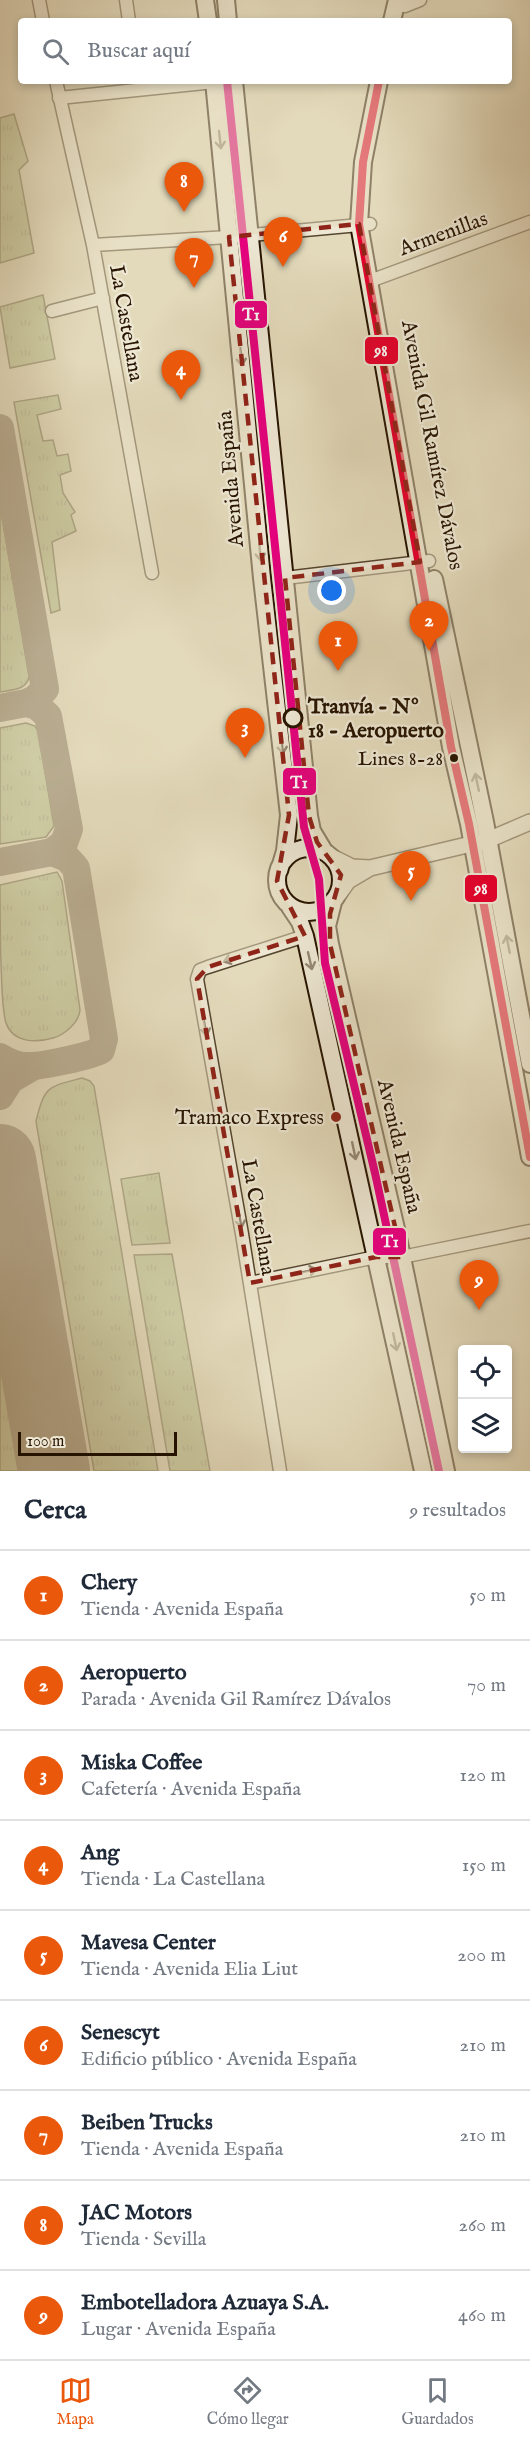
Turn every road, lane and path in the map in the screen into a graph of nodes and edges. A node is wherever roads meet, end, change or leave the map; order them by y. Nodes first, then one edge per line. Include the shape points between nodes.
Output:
1 (39, 0) edge
2 (126, 0) edge
3 (205, 0) edge
4 (226, 0) edge
5 (43, 18) edge
6 (129, 18) edge
7 (207, 18) edge
8 (228, 18) edge
9 (57, 84) edge
10 (157, 84) edge
11 (214, 84) edge
12 (234, 84) edge
13 (379, 84) edge
14 (388, 84) edge
15 (138, 85) edge
16 (60, 98) junction
17 (369, 163) junction
18 (530, 222) edge
19 (364, 224) junction
20 (250, 234) junction
21 (229, 237) junction
22 (93, 245) junction
23 (374, 279) junction
24 (103, 298) junction
25 (52, 311) dead end
26 (425, 561) junction
27 (152, 573) dead end
28 (285, 578) junction
29 (530, 822) edge
30 (480, 842) junction
31 (328, 854) junction
32 (370, 868) junction
33 (279, 871) junction
34 (336, 898) junction
35 (290, 907) junction
36 (305, 936) junction
37 (530, 1064) edge
38 (530, 1157) edge
39 (530, 1231) edge
40 (376, 1257) junction
41 (402, 1257) junction
42 (250, 1283) junction
43 (280, 1471) edge
44 (423, 1471) edge
45 (446, 1471) edge

1 - 5 street
2 - 6 street
3 - 7 main road
4 - 8 main road
9 - 16 street, La Castellana
10 - 15 street
11 -> 21 main road, Avenida España
12 - 20 main road, Avenida España
13 - 17 main road, Avenida Gil Ramírez Dávalos
14 - 17 main road, Avenida Gil Ramírez Dávalos
15 - 16 street
16 - 22 street, La Castellana
17 - 19 main road, Avenida Gil Ramírez Dávalos
18 - 23 street, Armenillas
19 - 20 street
19 - 23 main road, Avenida Gil Ramírez Dávalos
20 - 21 street
20 - 28 main road, Avenida España
21 - 22 street
21 -> 33 main road, Avenida España via 290,815
22 - 24 street, La Castellana
23 - 26 main road, Avenida Gil Ramírez Dávalos
24 - 25 street
24 - 27 street, La Castellana
26 - 28 street
26 - 30 main road, Avenida Gil Ramírez Dávalos
28 - 31 main road, Avenida España via 309,816 312,831
29 - 30 street
30 - 32 street
37 -> 30 main road, Avenida Gil Ramírez Dávalos
30 - 38 main road, Avenida Gil Ramírez Dávalos
31 - 32 street via 352,867
31 - 33 main road via 310,848 296,850
31 - 34 main road via 341,874
32 - 34 street via 348,881
33 - 35 main road via 279,891
34 - 35 main road via 320,911 308,913
34 - 41 main road, Avenida España via 327,926 330,944
35 - 36 main road
36 -> 40 main road
36 -> 42 street, La Castellana via 200,970 197,979
39 - 41 street
40 - 41 street
42 -> 40 street
40 -> 44 main road
41 - 45 main road, Avenida España
42 - 43 street, La Castellana

